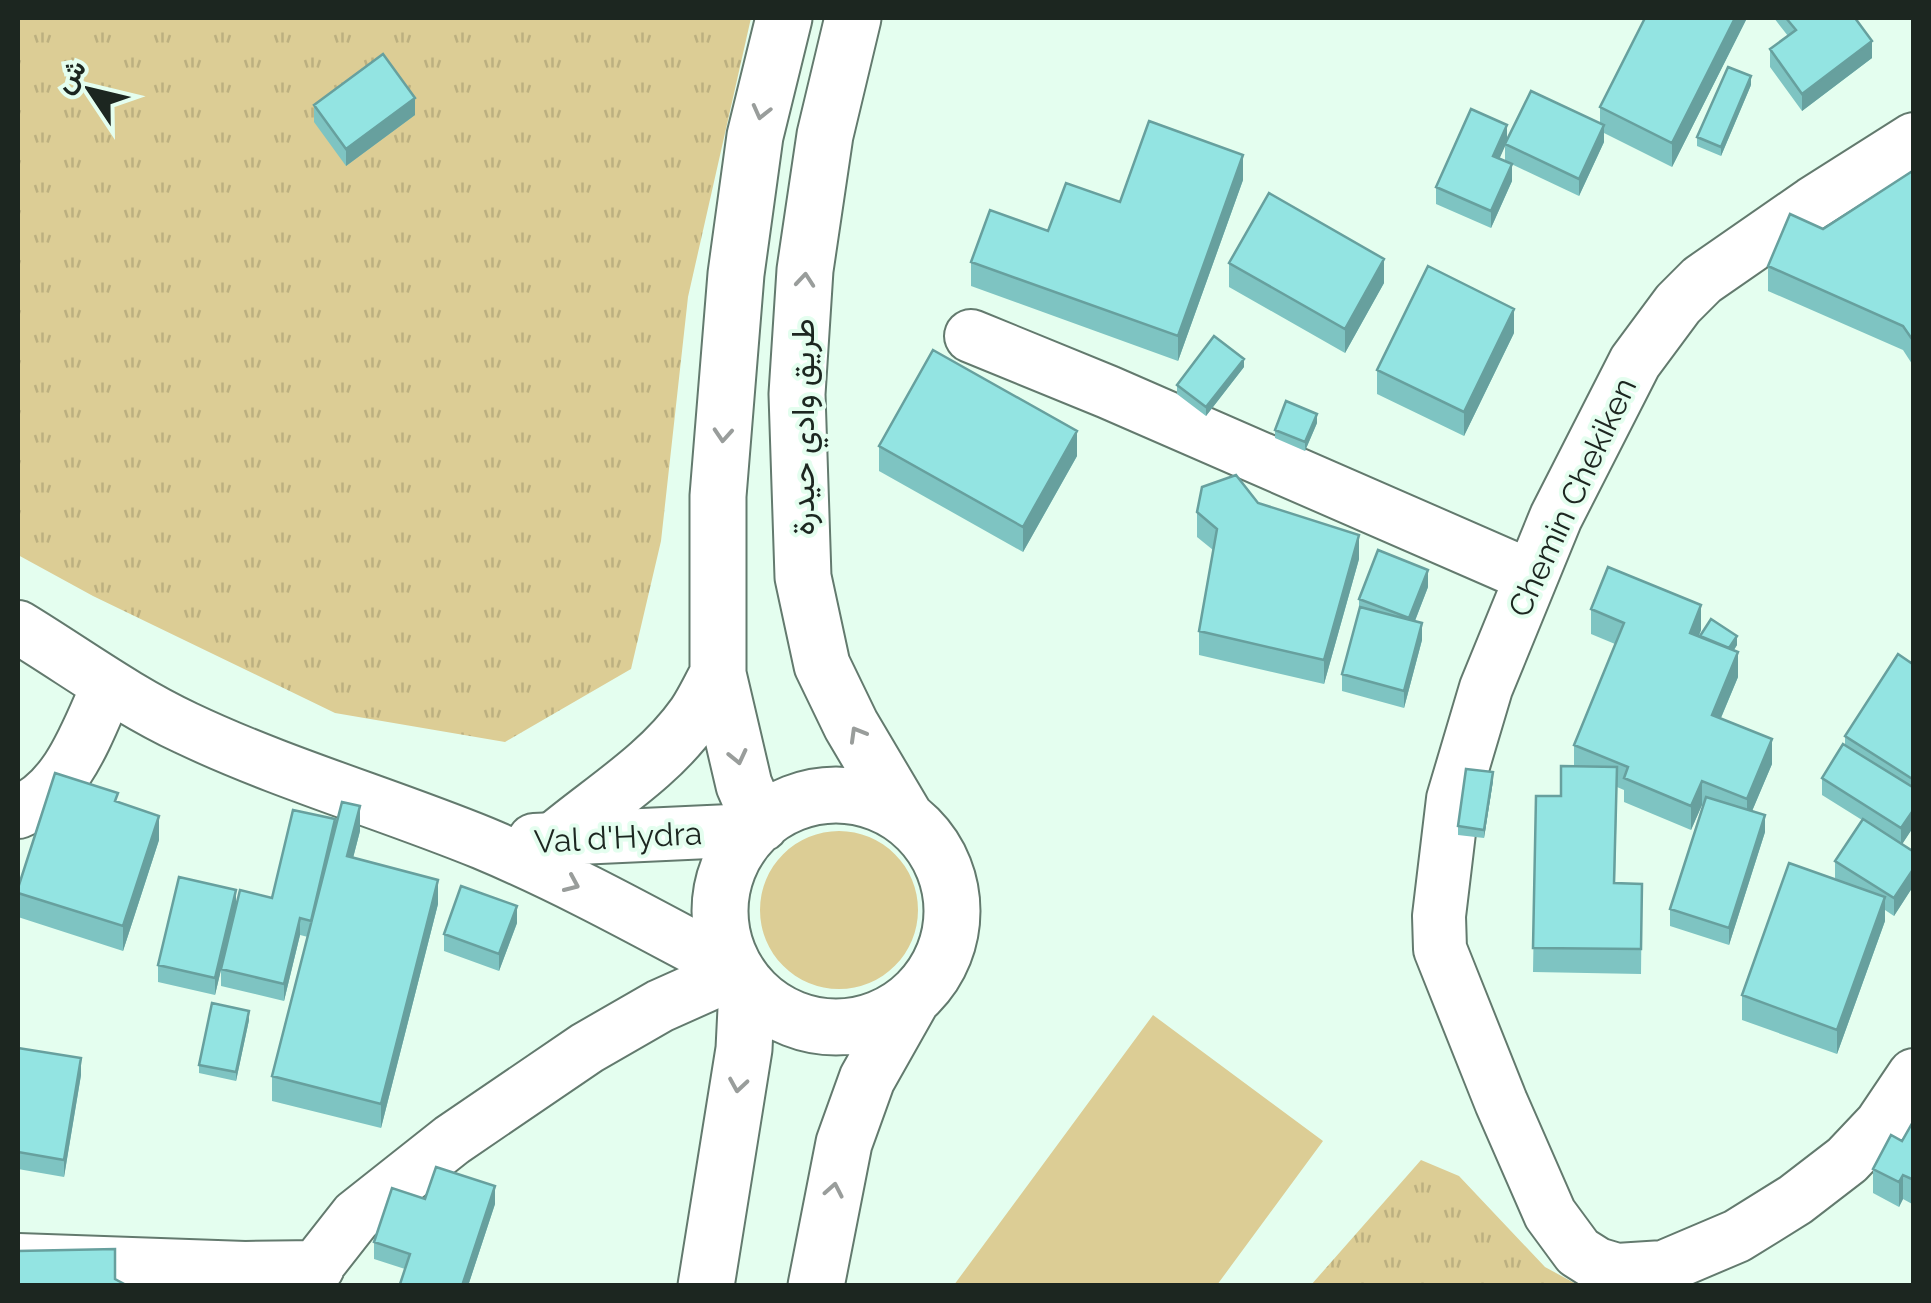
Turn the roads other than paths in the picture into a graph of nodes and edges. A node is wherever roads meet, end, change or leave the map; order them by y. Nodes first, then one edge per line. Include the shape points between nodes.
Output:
1 (784, 18) edge
2 (853, 18) edge
3 (1914, 140) edge
4 (970, 336) dead end
5 (1530, 576) junction
6 (18, 627) edge
7 (718, 674) junction
8 (108, 686) junction
9 (18, 812) edge
10 (906, 818) junction
11 (757, 827) junction
12 (556, 839) junction
13 (484, 844) junction
14 (739, 976) junction
15 (911, 1000) junction
16 (1914, 1074) edge
17 (18, 1260) edge
18 (317, 1279) edge
19 (706, 1286) edge
20 (816, 1286) edge

1 -> 7 main road via 755,136 736,274 718,496
10 -> 2 main road, طريق وادي حيدرة via 822,665 802,577 798,394 805,270 825,135
3 - 5 street, Chemin Chekiken via 1812,203 1678,304 1635,362
4 - 5 street
5 - 16 street, Chemin Chekiken via 1452,799 1440,950 1550,1214 1578,1252 1617,1270 1641,1270 1737,1236 1846,1160 1881,1124
6 - 8 street
7 -> 11 main road
7 - 12 main road via 680,735
8 - 9 street via 52,789
8 - 13 street via 254,758
10 - 11 main road via 844,795 810,798
10 - 15 main road via 946,874 952,908 934,975
11 - 12 street, Val d'Hydra
11 - 14 main road via 731,859 720,893 720,928
12 - 13 street, Val d'Hydra
13 -> 14 street via 594,894
14 - 15 main road via 775,1011 808,1025 844,1028 880,1020
14 - 18 street via 660,1006 586,1048 452,1140 356,1216
14 -> 19 main road via 744,1049
20 -> 15 main road via 844,1143 867,1079
17 - 18 street via 246,1268

